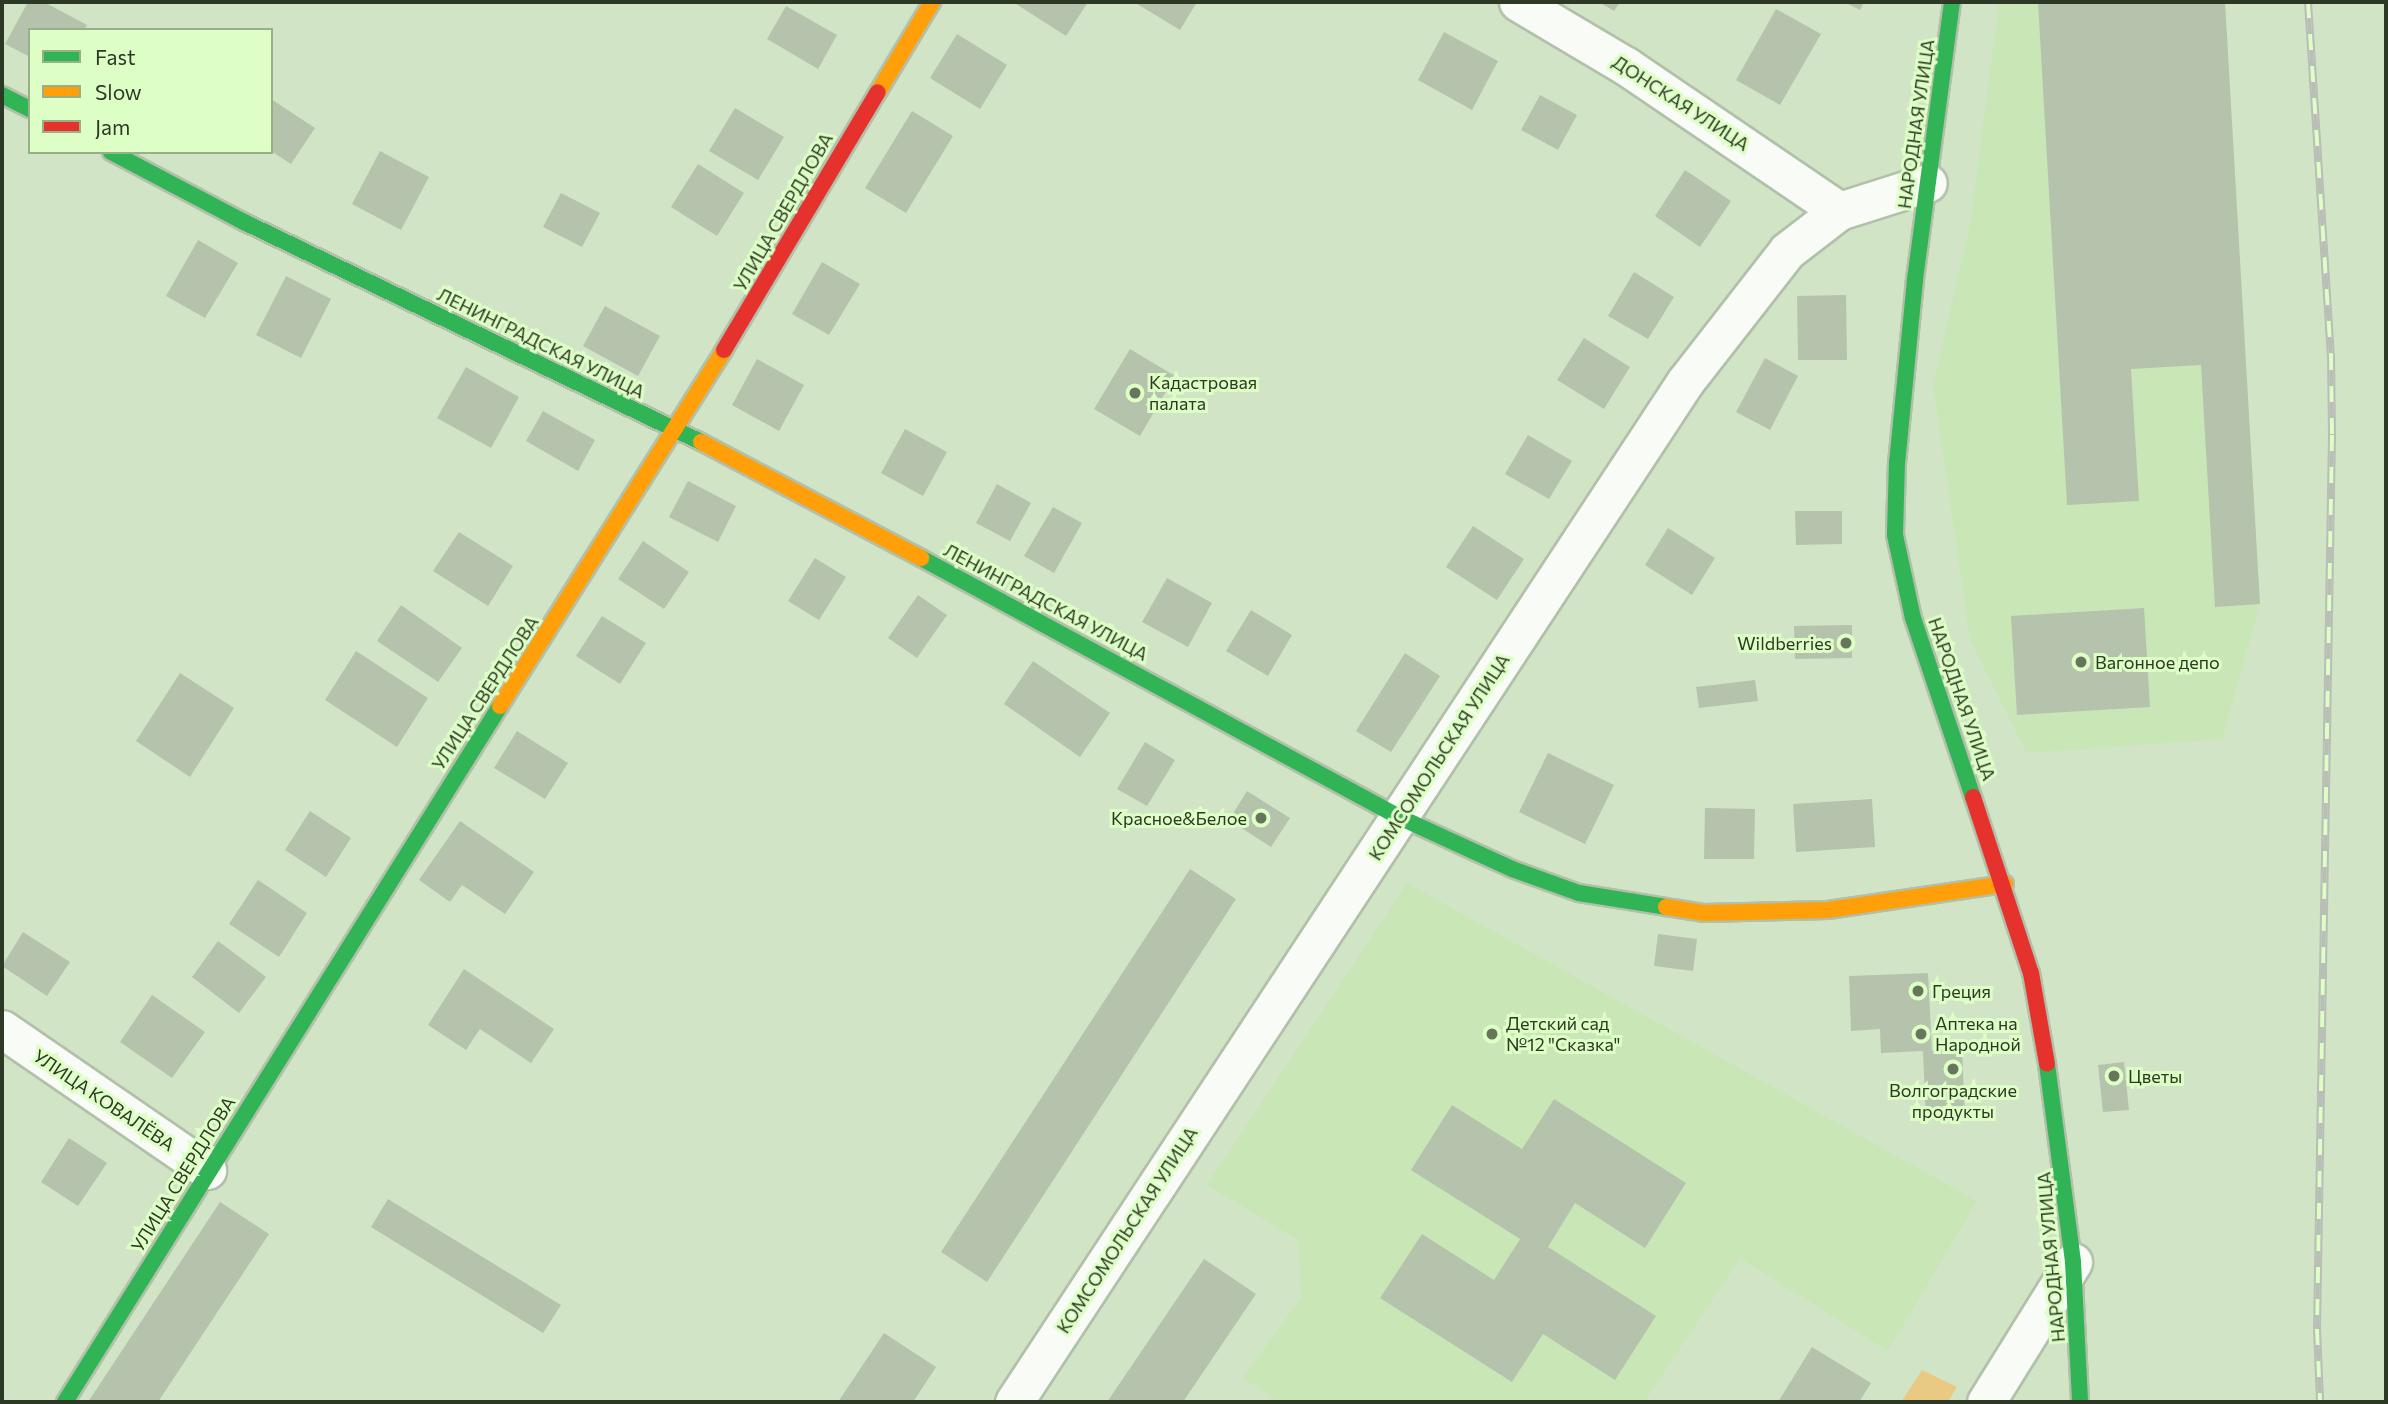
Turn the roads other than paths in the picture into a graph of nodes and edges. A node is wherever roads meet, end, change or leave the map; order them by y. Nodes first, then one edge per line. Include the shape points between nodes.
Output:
1 (932, 2) edge
2 (1518, 2) edge
3 (1952, 2) edge
4 (2, 94) edge
5 (28, 108) edge
6 (115, 154) edge
7 (1928, 183) junction
8 (1839, 211) junction
9 (677, 429) junction
10 (1399, 817) junction
11 (2005, 884) junction
12 (2, 1030) edge
13 (207, 1170) junction
14 (2073, 1262) junction
15 (65, 1402) edge
16 (1014, 1402) edge
17 (1986, 1402) edge
18 (2080, 1402) edge

1 - 9 street, УЛИЦА СВЕРДЛОВА
2 - 8 street, ДОНСКАЯ УЛИЦА via 1626,66
3 - 7 street, НАРОДНАЯ УЛИЦА
4 - 5 street
6 - 9 street, ЛЕНИНГРАДСКАЯ УЛИЦА via 244,222
7 - 8 street, КОМСОМОЛЬСКАЯ УЛИЦА
7 - 11 street, НАРОДНАЯ УЛИЦА via 1897,462 1895,535 1913,618
8 - 10 street, КОМСОМОЛЬСКАЯ УЛИЦА via 1787,251 1685,383
9 - 10 street, ЛЕНИНГРАДСКАЯ УЛИЦА via 1206,709
9 - 13 street, УЛИЦА СВЕРДЛОВА
10 - 11 street, ЛЕНИНГРАДСКАЯ УЛИЦА via 1512,869 1579,893 1705,913 1828,910
10 - 16 street, КОМСОМОЛЬСКАЯ УЛИЦА
11 - 14 street, НАРОДНАЯ УЛИЦА via 2045,1040
12 - 13 street, УЛИЦА КОВАЛЁВА
13 - 15 street, УЛИЦА СВЕРДЛОВА
14 - 17 street
14 - 18 street, НАРОДНАЯ УЛИЦА

